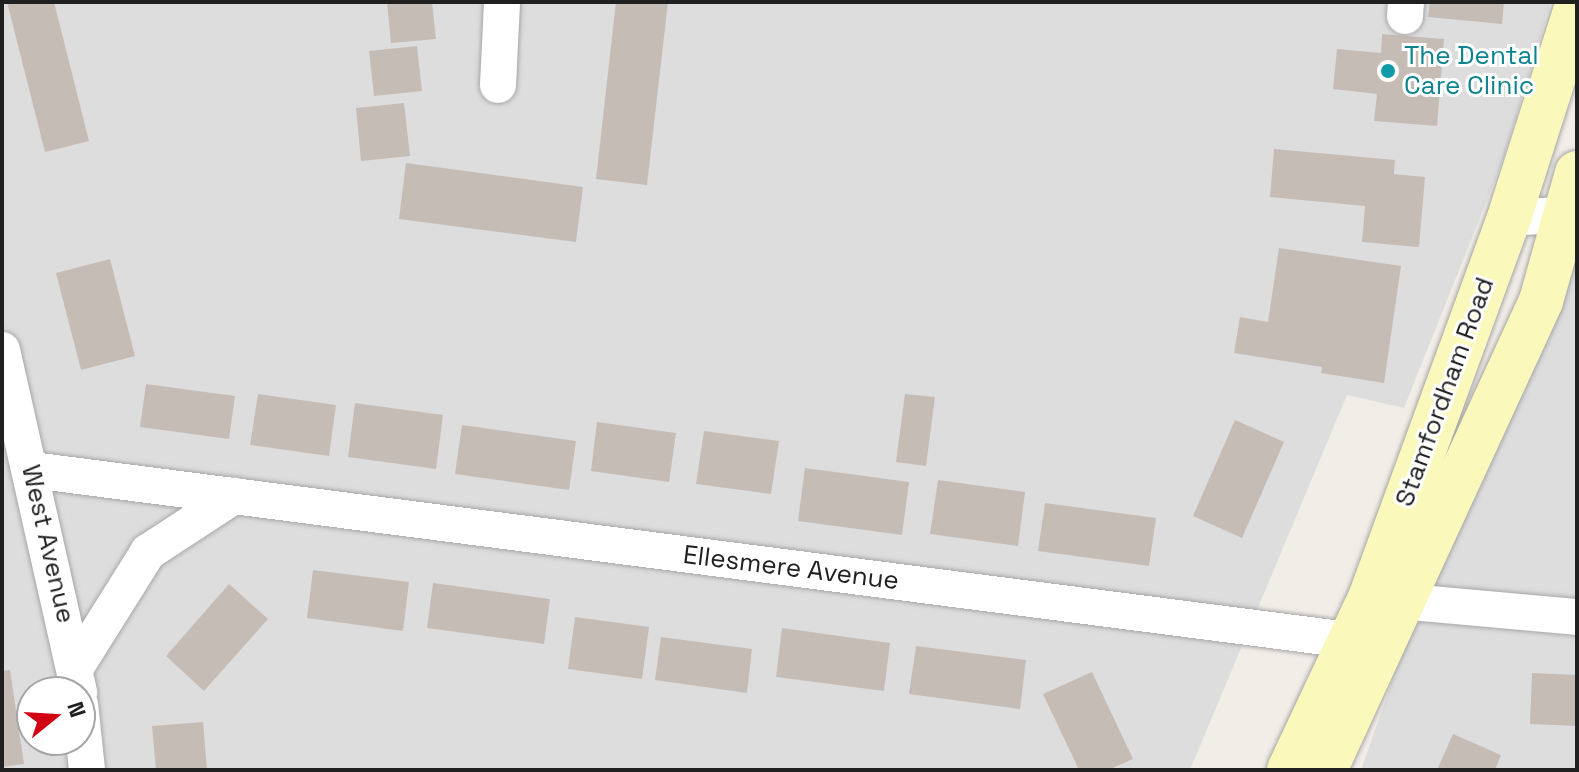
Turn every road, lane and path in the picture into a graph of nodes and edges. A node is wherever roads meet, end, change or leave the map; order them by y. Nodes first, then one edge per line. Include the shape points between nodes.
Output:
1 (502, 2) edge
2 (1577, 5) edge
3 (498, 85) dead end
4 (1577, 173) edge
5 (1572, 215) edge
6 (1509, 218) junction
7 (2, 350) edge
8 (32, 470) junction
9 (234, 496) junction
10 (1385, 600) junction
11 (1577, 617) edge
12 (1348, 640) junction
13 (76, 676) edge
14 (79, 676) edge
15 (1289, 770) edge
16 (1325, 770) edge

1 - 3 street
2 - 6 main road, Stamfordham Road
4 - 5 main road, Stamfordham Road
5 - 6 street
5 - 10 main road, Stamfordham Road via 1541,301
6 - 10 main road, Stamfordham Road
7 - 8 street, West Avenue
8 - 9 street, Ellesmere Avenue
8 - 13 street, West Avenue
9 - 12 street, Ellesmere Avenue
9 - 14 street via 148,552
10 - 11 street
10 - 12 main road, Stamfordham Road
10 - 16 main road, Stamfordham Road
12 - 15 main road, Stamfordham Road

